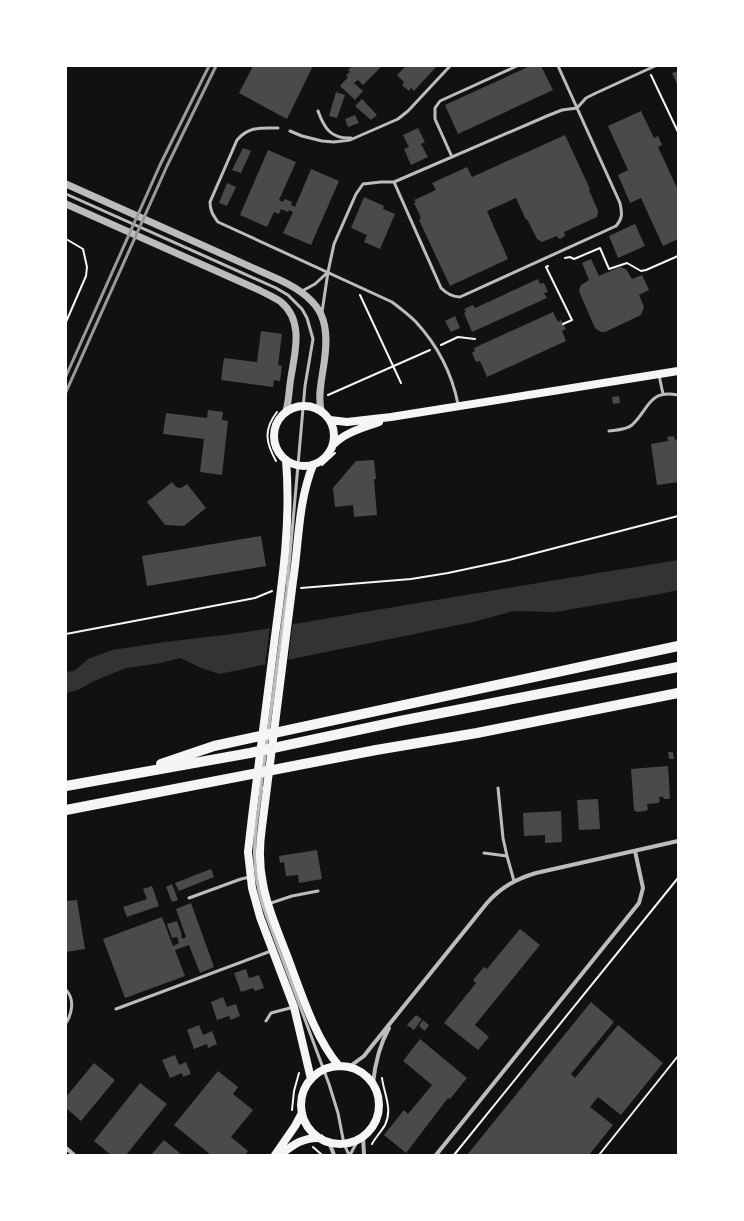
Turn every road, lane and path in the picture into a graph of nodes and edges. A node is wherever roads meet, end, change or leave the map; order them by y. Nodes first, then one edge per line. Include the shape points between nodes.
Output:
1 (450, 66) edge
2 (517, 66) edge
3 (558, 66) edge
4 (654, 66) edge
5 (648, 69) junction
6 (577, 108) junction
7 (318, 111) dead end
8 (278, 128) dead end
9 (290, 131) dead end
10 (678, 132) edge
11 (357, 137) junction
12 (452, 157) junction
13 (394, 182) junction
14 (66, 184) edge
15 (66, 194) edge
16 (66, 204) edge
17 (66, 239) edge
18 (678, 256) edge
19 (564, 258) dead end
20 (552, 264) dead end
21 (328, 272) junction
22 (302, 291) junction
23 (360, 294) dead end
24 (322, 316) junction
25 (66, 322) edge
26 (563, 324) dead end
27 (475, 339) dead end
28 (436, 347) junction
29 (393, 366) junction
30 (678, 371) edge
31 (659, 374) junction
32 (401, 383) dead end
33 (663, 394) junction
34 (327, 395) dead end
35 (678, 395) edge
36 (304, 405) junction
37 (458, 407) junction
38 (321, 410) junction
39 (286, 411) junction
40 (391, 417) junction
41 (330, 420) junction
42 (609, 431) dead end
43 (334, 444) junction
44 (286, 460) junction
45 (313, 465) junction
46 (298, 466) junction
47 (678, 516) edge
48 (285, 592) junction
49 (66, 634) edge
50 (678, 646) edge
51 (678, 667) edge
52 (274, 685) junction
53 (678, 693) edge
54 (127, 775) junction
55 (66, 786) edge
56 (261, 787) junction
57 (498, 788) dead end
58 (66, 810) edge
59 (678, 841) edge
60 (635, 851) junction
61 (484, 853) dead end
62 (507, 856) junction
63 (250, 877) junction
64 (678, 878) edge
65 (514, 881) junction
66 (318, 891) dead end
67 (189, 898) dead end
68 (268, 904) junction
69 (273, 950) junction
70 (66, 990) edge
71 (294, 1007) junction
72 (116, 1009) dead end
73 (395, 1018) junction
74 (266, 1021) dead end
75 (66, 1024) edge
76 (678, 1056) edge
77 (339, 1066) junction
78 (349, 1067) junction
79 (324, 1070) junction
80 (299, 1072) dead end
81 (382, 1073) dead end
82 (311, 1079) junction
83 (373, 1083) junction
84 (302, 1113) junction
85 (295, 1126) junction
86 (320, 1138) junction
87 (361, 1138) junction
88 (329, 1142) junction
89 (344, 1144) junction
90 (312, 1146) dead end
91 (370, 1147) dead end
92 (66, 1148) edge
93 (74, 1155) edge
94 (275, 1155) edge
95 (280, 1155) edge
96 (322, 1155) edge
97 (334, 1155) edge
98 (350, 1155) edge
99 (364, 1155) edge
100 (436, 1155) edge
101 (454, 1155) edge
102 (599, 1155) edge

1 - 11 lane via 398,119
2 - 12 lane via 440,101 435,108 435,120
3 - 6 lane
4 - 5 lane
5 - 6 lane via 586,98
5 - 10 path
6 - 12 lane via 562,110
6 - 13 lane via 620,203 621,220 616,226 460,298 447,294 441,288
7 - 11 lane via 327,130 334,135 342,138
8 - 21 lane via 249,130 237,140 210,202 210,209 218,222
9 - 11 lane via 322,141 344,141
12 - 13 lane
13 - 21 lane via 363,184 334,244
14 - 22 street
15 - 36 lane via 288,295 308,318 313,339
16 - 39 street via 281,302 292,318 297,336
17 - 25 path via 83,249 87,267 86,276
18 - 19 path via 641,271 627,264 609,269 600,248 574,259
20 - 26 path via 546,267 572,320
21 - 22 lane via 315,284
21 - 24 lane
21 - 28 lane via 392,302 415,321
22 - 24 street
23 - 29 path
24 - 38 street via 327,339 320,389
27 - 28 path via 458,337
28 - 29 path
28 - 37 lane via 454,387
29 - 32 path
29 - 34 path
30 - 31 main road
31 - 33 lane
31 - 37 main road
33 - 35 lane
33 - 42 lane via 651,401 632,425 625,429
36 - 38 main road
36 - 39 main road
36 - 46 lane
37 - 40 main road
38 - 41 main road
39 - 44 main road via 278,419 274,436 276,446
40 - 41 main road via 347,422
40 - 43 main road via 350,433
41 - 43 main road via 334,428
43 - 45 main road via 326,457
44 - 46 main road
44 - 48 main road via 288,510
45 - 46 main road
45 - 48 main road via 302,500
46 - 48 lane
47 - 48 path via 509,560 448,572 411,579
48 - 49 path
48 - 52 main road
50 - 54 highway via 214,746
51 - 54 highway via 250,753
52 - 56 main road
52 - 56 main road
53 - 58 highway
54 - 55 highway
56 - 63 main road via 248,852
56 - 68 main road via 259,854
56 - 79 lane via 254,863 258,888
57 - 62 lane
59 - 60 street
60 - 65 street via 536,873
60 - 100 street via 643,888 639,903
61 - 62 lane
62 - 65 lane
63 - 67 lane
63 - 69 main road
64 - 101 path
65 - 73 street via 494,896
66 - 68 lane
68 - 77 main road via 306,1007
69 - 71 main road
69 - 72 lane
70 - 75 lane via 72,1006
71 - 74 lane via 271,1013
71 - 82 main road
73 - 78 street via 364,1056
73 - 83 street via 380,1046
76 - 102 path
77 - 78 main road
77 - 79 main road
78 - 83 main road via 367,1076
79 - 82 main road
79 - 89 lane via 338,1113
80 - 85 path via 292,1102
81 - 91 path via 388,1117
82 - 84 main road via 303,1095
83 - 87 main road via 380,1108 375,1124
84 - 85 main road
84 - 86 main road via 309,1127
85 - 94 main road
86 - 88 main road
86 - 95 main road via 302,1140
87 - 89 main road
87 - 98 lane
87 - 99 street
88 - 89 main road
88 - 97 street
89 - 98 lane
90 - 96 path
92 - 93 street

